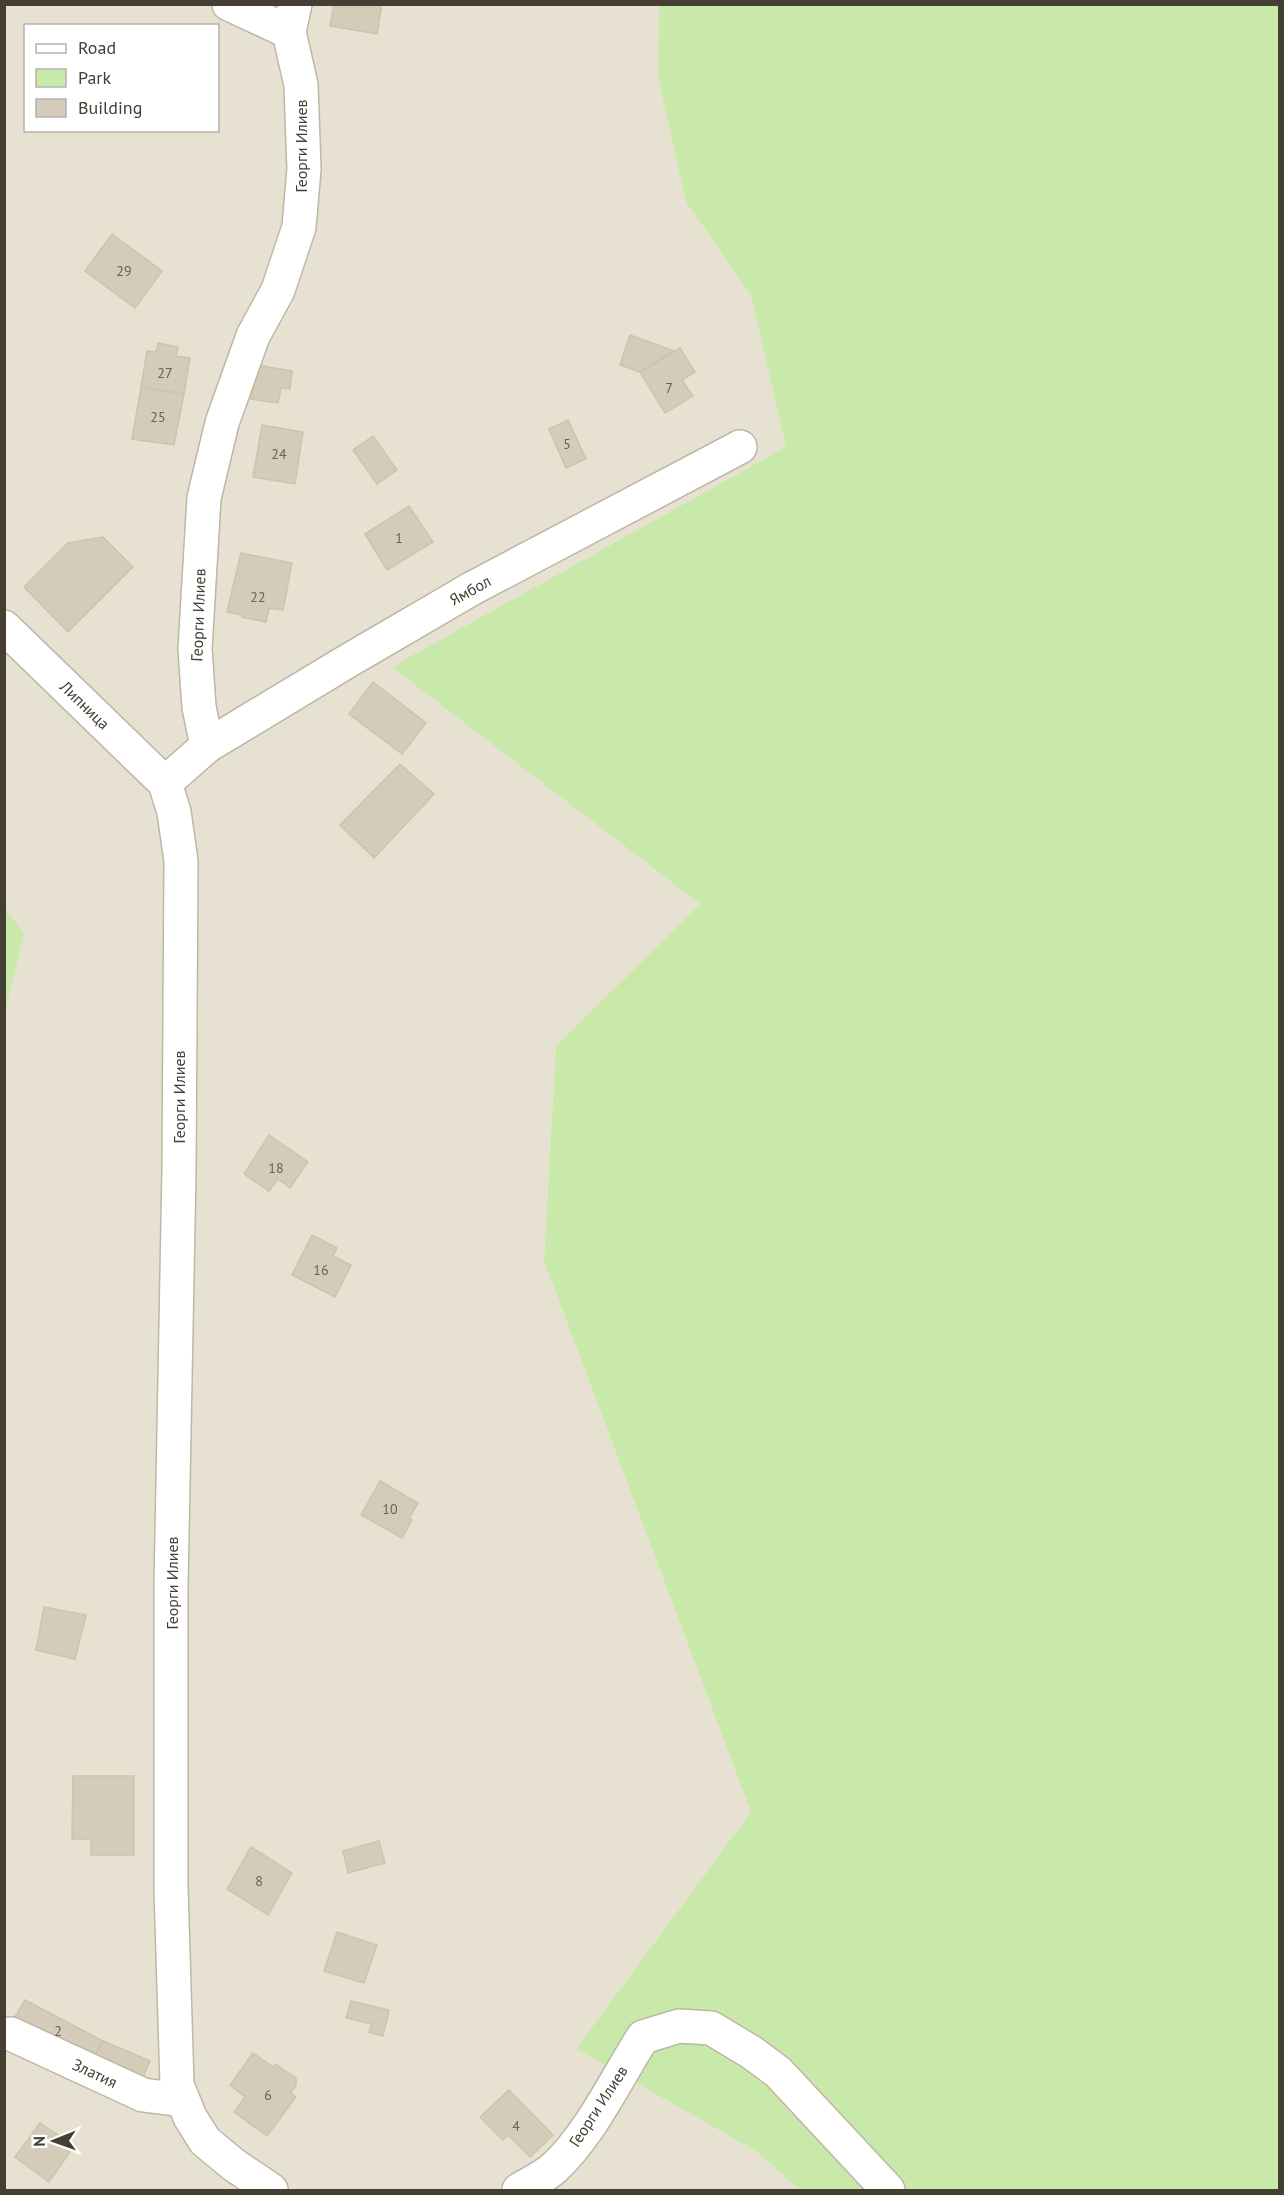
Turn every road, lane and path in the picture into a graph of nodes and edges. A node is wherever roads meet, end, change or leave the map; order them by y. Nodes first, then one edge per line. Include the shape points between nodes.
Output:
1 (229, 4) edge
2 (292, 18) edge
3 (740, 447) dead end
4 (4, 627) edge
5 (207, 746) junction
6 (165, 783) junction
7 (11, 2034) dead end
8 (183, 2100) junction
9 (257, 2186) edge
10 (519, 2190) edge
11 (888, 2190) edge

1 - 2 street
2 - 5 street, Георги Илиев via 301,85 304,169 299,227 278,290 253,336 222,423 204,498 195,649 199,707
3 - 5 street, Ямбол via 471,589
4 - 6 street, Липница
5 - 6 street
6 - 8 street, Георги Илиев via 174,812 180,861 171,1888 177,2085
7 - 8 street, Златия via 143,2094
8 - 9 street, Георги Илиев via 205,2141
10 - 11 street, Георги Илиев via 552,2169 572,2149 643,2037 679,2026 711,2028 778,2072

